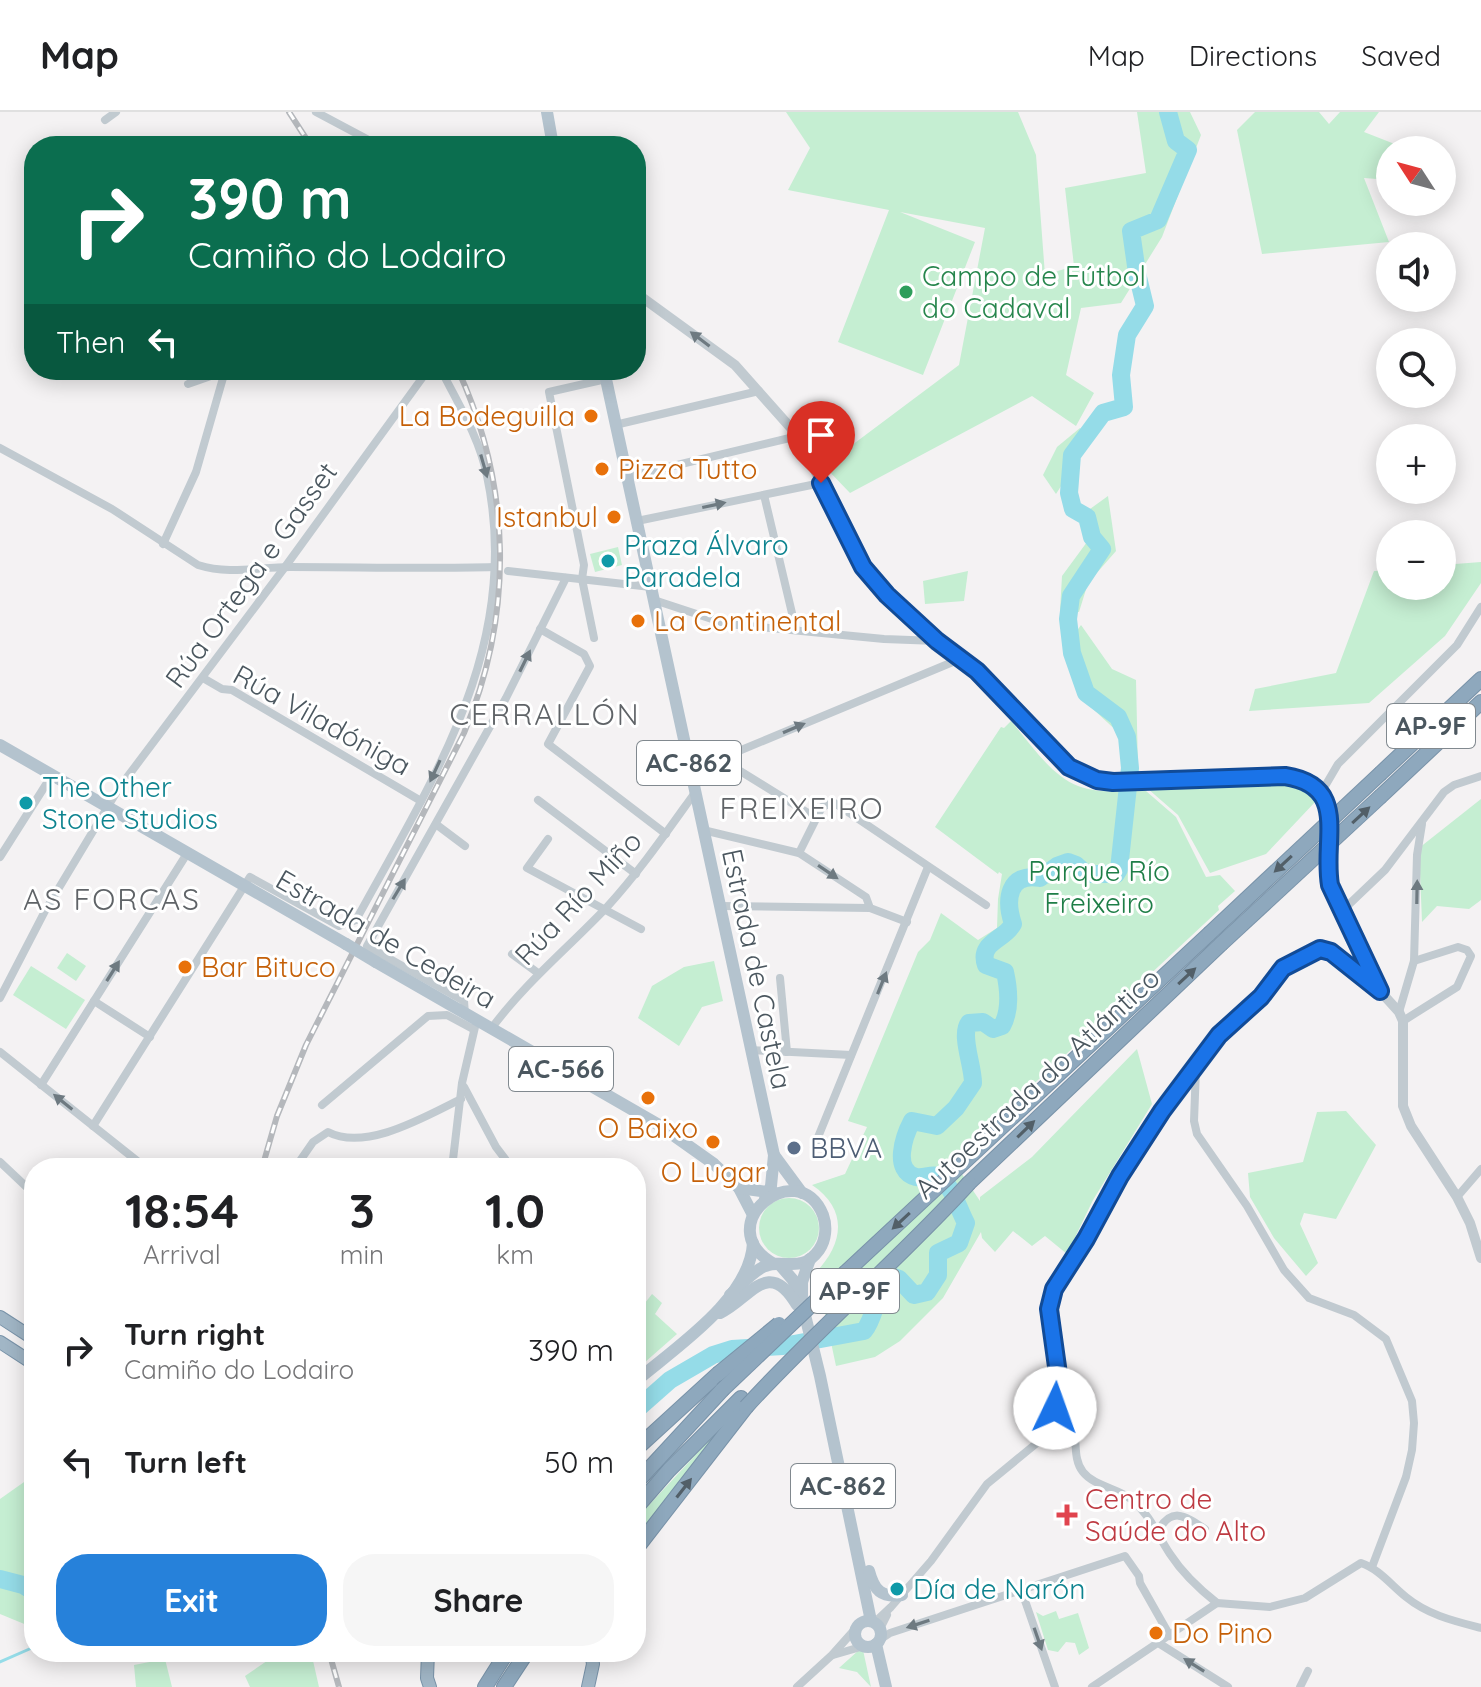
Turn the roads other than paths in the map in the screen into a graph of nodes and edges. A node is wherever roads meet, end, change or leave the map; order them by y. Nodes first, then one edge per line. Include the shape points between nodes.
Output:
1 (116, 112) edge
2 (316, 112) edge
3 (547, 112) edge
4 (105, 120) dead end
5 (361, 136) edge
6 (551, 136) edge
7 (646, 300) edge
8 (200, 380) edge
9 (223, 380) edge
10 (421, 380) edge
11 (446, 380) edge
12 (586, 380) edge
13 (606, 380) edge
14 (188, 384) dead end
15 (759, 391) junction
16 (615, 425) junction
17 (798, 436) junction
18 (0, 448) edge
19 (627, 477) junction
20 (821, 483) junction
21 (764, 495) junction
22 (637, 521) junction
23 (163, 544) junction
24 (285, 567) junction
25 (495, 567) junction
26 (508, 571) dead end
27 (566, 578) junction
28 (582, 579) junction
29 (653, 594) junction
30 (1481, 607) edge
31 (540, 629) junction
32 (796, 630) junction
33 (594, 638) dead end
34 (937, 641) junction
35 (960, 659) junction
36 (1481, 676) edge
37 (203, 678) junction
38 (1481, 702) edge
39 (0, 745) edge
40 (724, 761) junction
41 (52, 775) junction
42 (1481, 776) edge
43 (694, 788) junction
44 (1321, 793) junction
45 (538, 800) dead end
46 (421, 801) junction
47 (109, 807) junction
48 (816, 818) junction
49 (1423, 823) junction
50 (437, 825) junction
51 (703, 830) junction
52 (666, 834) junction
53 (548, 839) dead end
54 (465, 846) dead end
55 (188, 852) junction
56 (799, 853) junction
57 (0, 857) edge
58 (928, 867) junction
59 (636, 874) junction
60 (245, 885) junction
61 (986, 905) dead end
62 (719, 906) junction
63 (870, 908) junction
64 (605, 909) junction
65 (1343, 910) junction
66 (907, 922) junction
67 (641, 929) dead end
68 (512, 954) dead end
69 (1414, 961) junction
70 (538, 973) junction
71 (780, 978) dead end
72 (1380, 991) junction
73 (0, 998) edge
74 (94, 1001) junction
75 (465, 1014) junction
76 (1401, 1016) junction
77 (476, 1025) junction
78 (491, 1029) junction
79 (150, 1037) junction
80 (750, 1050) junction
81 (0, 1052) edge
82 (787, 1052) junction
83 (851, 1055) junction
84 (1196, 1066) junction
85 (462, 1083) junction
86 (41, 1085) junction
87 (461, 1099) junction
88 (322, 1105) dead end
89 (93, 1126) junction
90 (814, 1147) dead end
91 (774, 1155) junction
92 (133, 1158) edge
93 (302, 1158) edge
94 (453, 1158) edge
95 (504, 1158) edge
96 (0, 1162) edge
97 (1481, 1169) edge
98 (24, 1185) edge
99 (739, 1188) junction
100 (766, 1193) junction
101 (802, 1193) junction
102 (1457, 1197) junction
103 (753, 1215) junction
104 (1470, 1223) junction
105 (1481, 1230) edge
106 (753, 1243) junction
107 (1481, 1258) edge
108 (810, 1259) junction
109 (777, 1264) junction
110 (846, 1272) junction
111 (730, 1295) junction
112 (802, 1303) junction
113 (713, 1315) junction
114 (0, 1317) edge
115 (805, 1317) junction
116 (24, 1333) edge
117 (0, 1342) edge
118 (24, 1358) edge
119 (646, 1372) edge
120 (744, 1403) junction
121 (1055, 1408) junction
122 (646, 1440) edge
123 (646, 1472) edge
124 (646, 1496) edge
125 (1205, 1529) dead end
126 (1158, 1531) junction
127 (646, 1535) edge
128 (857, 1552) junction
129 (1372, 1567) junction
130 (1022, 1592) junction
131 (902, 1595) junction
132 (1217, 1603) junction
133 (857, 1627) junction
134 (1481, 1628) edge
135 (874, 1634) junction
136 (1170, 1636) junction
137 (1160, 1644) junction
138 (832, 1655) junction
139 (428, 1662) edge
140 (501, 1662) edge
141 (520, 1662) edge
142 (593, 1662) edge
143 (1308, 1671) dead end
144 (1103, 1680) junction
145 (1112, 1686) edge
146 (430, 1687) edge
147 (485, 1687) edge
148 (504, 1687) edge
149 (588, 1687) edge
150 (797, 1687) edge
151 (886, 1687) edge
152 (1055, 1687) edge
153 (1092, 1687) edge
154 (1228, 1687) edge
155 (1300, 1687) edge

1 - 4 street
2 - 5 street
3 - 6 main road
15 -> 7 street via 735,365
8 - 14 street
9 - 23 street via 196,472
10 - 24 street, Rúa Ortega e Gasset
11 -> 25 street via 487,475
12 - 28 street via 549,392 584,565
13 - 16 main road, Estrada de Castela / AC-862
15 - 16 street
15 - 17 street
16 - 19 main road, Estrada de Castela / AC-862
17 - 19 street
17 - 20 street
18 - 23 street via 112,509
19 - 22 main road, Estrada de Castela / AC-862
20 - 21 street
20 - 34 street via 863,567
22 -> 21 street
21 - 32 street
22 - 29 main road, Estrada de Castela / AC-862
23 - 24 street via 210,569
24 - 25 street
24 - 37 street, Rúa Ortega e Gasset
25 -> 46 street via 485,648 471,693
26 - 27 street
27 - 28 street
27 - 31 street
28 - 29 street
28 - 33 street
29 - 32 street via 727,624
29 - 43 main road, Estrada de Castela / AC-862
30 - 44 street via 1457,645 1338,764
50 -> 31 street
31 - 52 street via 584,654 590,666 548,744
32 - 34 street
34 - 35 street
40 -> 35 street
35 - 44 street via 1069,767 1097,780 1285,776 1303,779
36 -> 110 highway, Autoestrada do Atlántico / AP-9F, bridge
37 - 46 street, Rúa Viladóniga
37 - 47 street, Rúa Ortega e Gasset
120 -> 38 highway, Autoestrada do Atlántico / AP-9F, bridge via 969,1183
39 - 41 main road, Estrada de Cedeira / AC-566
40 - 43 street
40 - 48 street
41 - 47 main road, Estrada de Cedeira / AC-566
41 - 57 street
42 - 49 street via 1444,792
43 - 51 main road, Estrada de Castela / AC-862
43 - 52 street, Rúa Río Miño
44 - 65 street via 1330,812 1330,885
45 - 59 street
46 - 60 street via 356,920 339,926 250,877
47 - 55 main road, Estrada de Cedeira / AC-566
47 - 73 street, Rúa Ortega e Gasset via 45,911
48 - 56 street
48 - 58 street via 833,802
49 - 65 street
69 -> 49 street
50 - 54 street
75 -> 50 street via 464,1001 367,946
51 - 56 street
51 - 62 main road, Estrada de Castela / AC-862
52 - 59 street, Rúa Río Miño
53 - 64 street via 527,868
55 - 60 main road, Estrada de Cedeira / AC-566
74 -> 55 street
56 -> 63 street via 866,897
58 - 61 street
58 - 66 street
59 - 64 street, Rúa Río Miño
60 - 75 main road, Estrada de Cedeira / AC-566, bridge
60 - 79 street
62 - 63 street
62 - 80 main road, Estrada de Castela / AC-862
63 - 66 street
64 - 67 street
64 - 70 street, Rúa Río Miño
65 - 72 street
83 -> 66 street
68 - 70 street
69 - 76 street
69 - 76 street via 1458,947 1471,956 1457,987
70 - 78 street, Rúa Río Miño
71 - 82 street
72 - 76 street
72 - 84 street via 1331,952 1320,949 1305,955 1283,968
74 - 79 street
74 - 86 street
75 - 77 main road, Estrada de Cedeira / AC-566
76 - 102 street via 1403,1106
77 - 78 main road, Estrada de Cedeira / AC-566
77 - 85 street
77 - 88 street via 447,1015 428,1016
78 - 99 main road, Estrada de Cedeira / AC-566 via 659,1125
79 - 89 street
80 - 82 street
80 - 91 main road, Estrada de Castela / AC-862
81 - 86 street
82 - 83 street
83 - 90 street
84 - 121 street via 1124,1168 1054,1289 1049,1309 1058,1374
84 - 129 street via 1197,1134 1284,1270 1309,1298 1354,1315 1386,1339 1412,1401 1406,1477
85 - 87 street
85 - 95 street
89 -> 86 street
87 - 93 street via 410,1125 371,1135 342,1139 328,1132
87 - 94 street
89 - 92 street
91 - 100 main road, AC-862
91 - 101 main road, AC-862
96 - 98 street
97 - 102 street
99 - 100 main road
99 - 103 main road, AC-566
100 - 101 main road
100 - 103 main road, AC-862
101 - 108 main road, AC-862 via 824,1218 824,1241
102 - 104 street
103 - 106 main road
104 - 105 street
104 - 107 street
106 - 109 main road, AC-862
106 - 111 main road via 747,1272
108 - 109 main road
108 - 112 main road, AC-862
109 - 111 main road via 761,1268
109 - 112 main road, AC-862 via 793,1280
110 - 122 highway, bridge via 718,1374
110 - 123 highway, Autoestrada do Atlántico / AP-9F, bridge via 722,1390
111 - 113 main road
112 - 115 main road, AC-862
113 - 115 main road via 765,1282 786,1289
113 - 119 main road
114 - 116 highway
115 - 128 main road, AC-862, bridge
117 - 118 highway
120 - 124 highway, Autoestrada do Atlántico / AP-9F
127 -> 120 highway
121 - 126 street via 1070,1418 1077,1433 1083,1472 1126,1496
121 - 131 street via 1043,1438 981,1491
125 - 126 street via 1185,1516 1173,1516
126 - 132 street via 1191,1582
128 - 131 main road via 865,1558 878,1592
128 - 135 main road, AC-862
129 - 132 street via 1361,1563 1305,1598 1270,1607
129 - 134 street via 1427,1612
130 -> 135 street
130 - 136 street via 1125,1556
130 -> 152 street
131 - 135 street
132 - 136 street
133 - 135 main road via 863,1622
133 - 135 main road via 856,1639
133 - 138 street
135 - 138 street
135 - 151 main road, AC-862
136 - 137 street
137 - 144 street
154 -> 137 street
138 - 150 street
139 - 146 highway
140 - 147 highway
141 - 148 highway
142 - 149 highway
143 - 155 street
144 - 145 street
144 - 153 street

